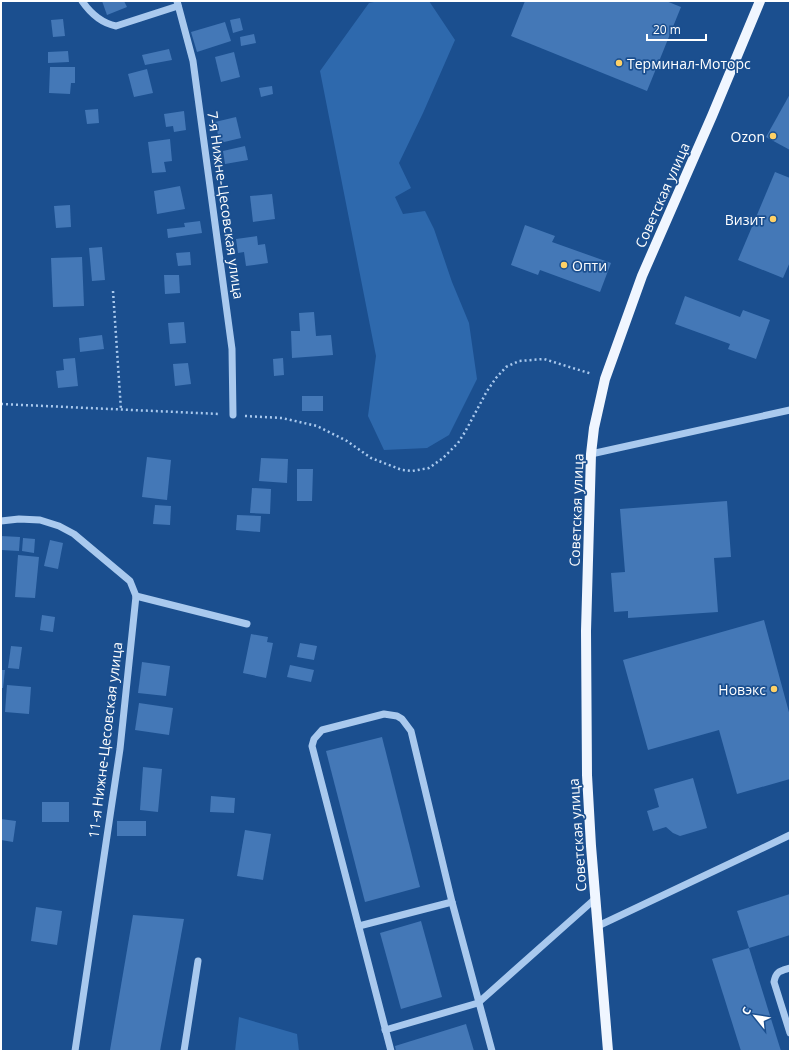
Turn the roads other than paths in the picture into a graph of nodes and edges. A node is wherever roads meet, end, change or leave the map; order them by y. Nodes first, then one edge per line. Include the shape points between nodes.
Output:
1 (82, 1) edge
2 (760, 1) edge
3 (178, 4) edge
4 (790, 410) edge
5 (233, 415) road end
6 (591, 454) junction
7 (1, 521) edge
8 (136, 596) junction
9 (248, 624) dead end
10 (790, 835) edge
11 (596, 898) junction
12 (452, 902) junction
13 (359, 926) junction
14 (598, 926) junction
15 (198, 961) dead end
16 (790, 968) edge
17 (478, 1003) junction
18 (385, 1030) junction
19 (790, 1032) edge
20 (75, 1051) edge
21 (184, 1051) edge
22 (391, 1051) edge
23 (492, 1051) edge
24 (608, 1051) edge

1 - 3 street via 102,21 116,26
2 - 6 main road, Советская улица via 642,276 605,379
3 - 5 street, 7-я Нижне-Цесовская улица via 193,61 232,349
4 - 6 street
6 - 11 main road, Советская улица via 586,706 587,775
7 - 8 street via 40,520 74,534 130,581
8 - 9 street
8 - 20 street, 11-я Нижне-Цесовская улица via 120,749
10 - 14 street
11 - 14 main road, Советская улица
11 - 17 street
12 - 13 street
12 - 13 street via 411,731 397,716 384,714 341,724 322,730 314,739 312,746
12 - 17 street
13 - 18 street
14 - 24 main road, Советская улица
15 - 21 street
16 - 19 street via 780,971 774,982
17 - 18 street
17 - 23 street
18 - 22 street

